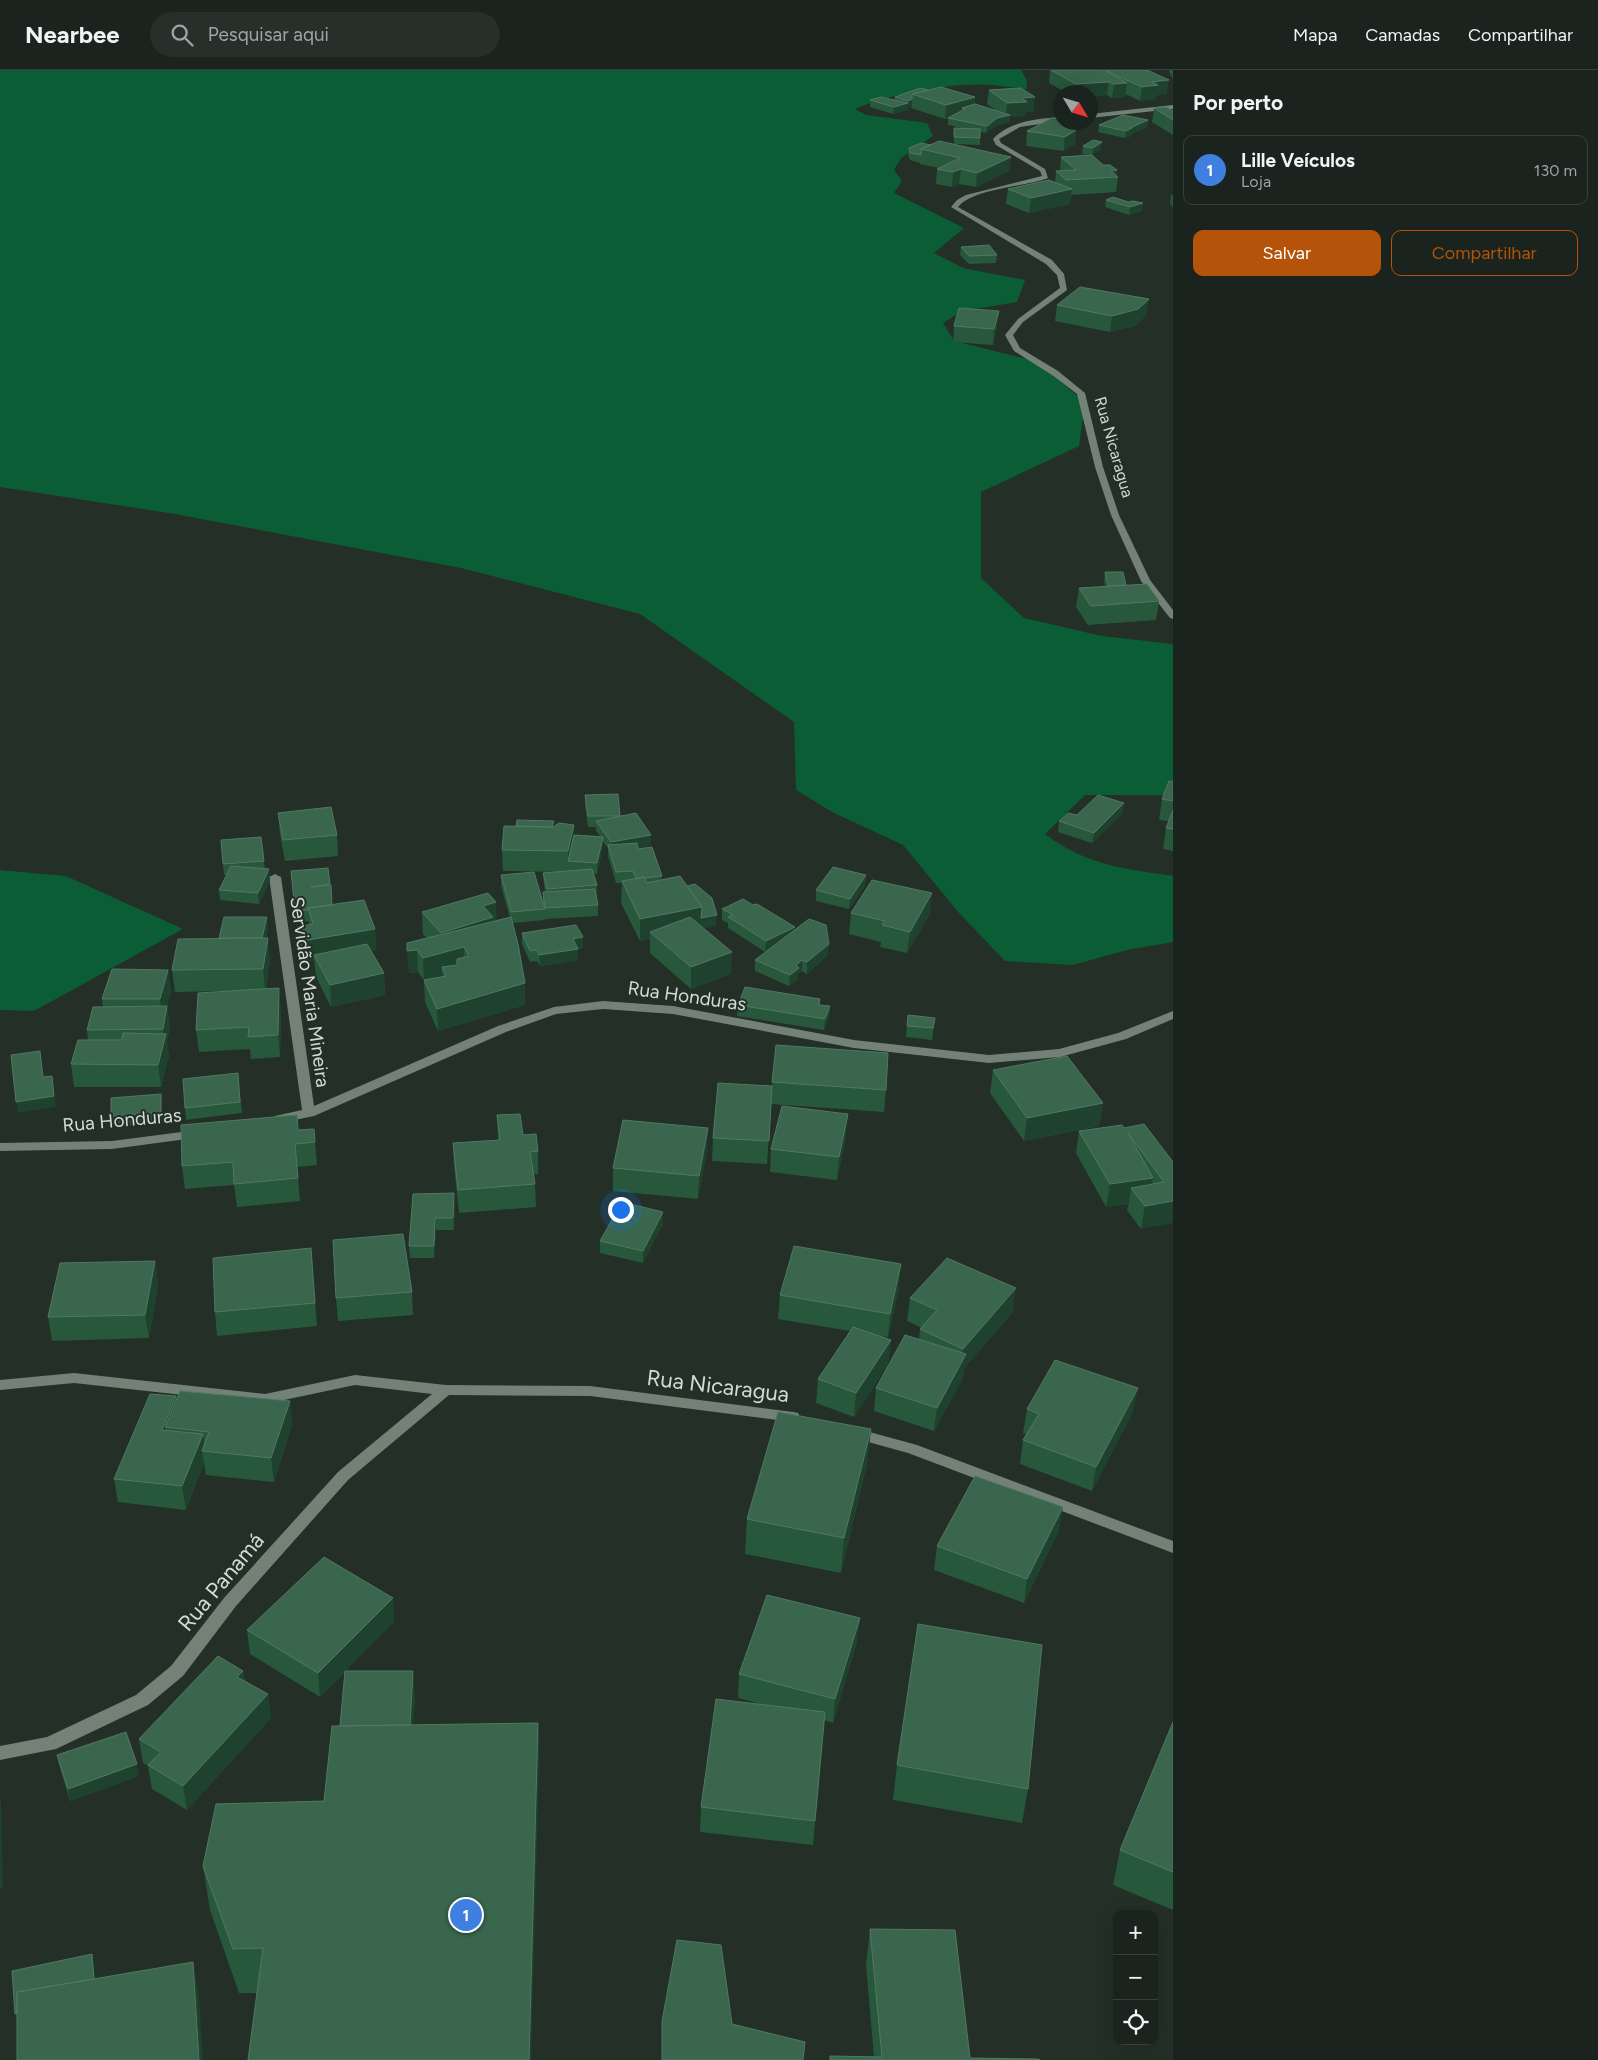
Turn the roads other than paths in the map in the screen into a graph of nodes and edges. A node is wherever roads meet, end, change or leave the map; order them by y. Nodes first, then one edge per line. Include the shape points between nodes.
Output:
1 (1173, 107) edge
2 (1098, 115) edge
3 (1053, 120) edge
4 (1173, 616) edge
5 (275, 877) dead end
6 (1173, 1015) edge
7 (309, 1113) junction
8 (267, 1122) edge
9 (214, 1131) edge
10 (0, 1147) edge
11 (0, 1385) edge
12 (446, 1390) junction
13 (808, 1420) edge
14 (836, 1428) edge
15 (1173, 1547) edge
16 (0, 1753) edge

1 - 2 street
3 - 4 street, Rua Nicaragua via 1016,126 996,138 998,144 1043,170 1046,177 1037,182 975,194 959,200 954,206 1050,262 1060,274 1064,288 1016,322 1009,335 1017,349 1080,393 1115,515 1146,581
5 - 7 street, Servidão Maria Mineira
6 - 7 street, Rua Honduras via 1122,1036 1060,1053 989,1059 854,1044 673,1010 603,1006 554,1011 502,1029
7 - 8 street, Rua Honduras
9 - 10 street, Rua Honduras via 112,1145
11 - 12 street via 74,1378 265,1399 355,1380
12 - 13 street, Rua Nicaragua via 590,1391
12 - 16 street, Rua Panamá via 343,1476 230,1602 177,1670 142,1700 50,1744
14 - 15 street via 912,1449

